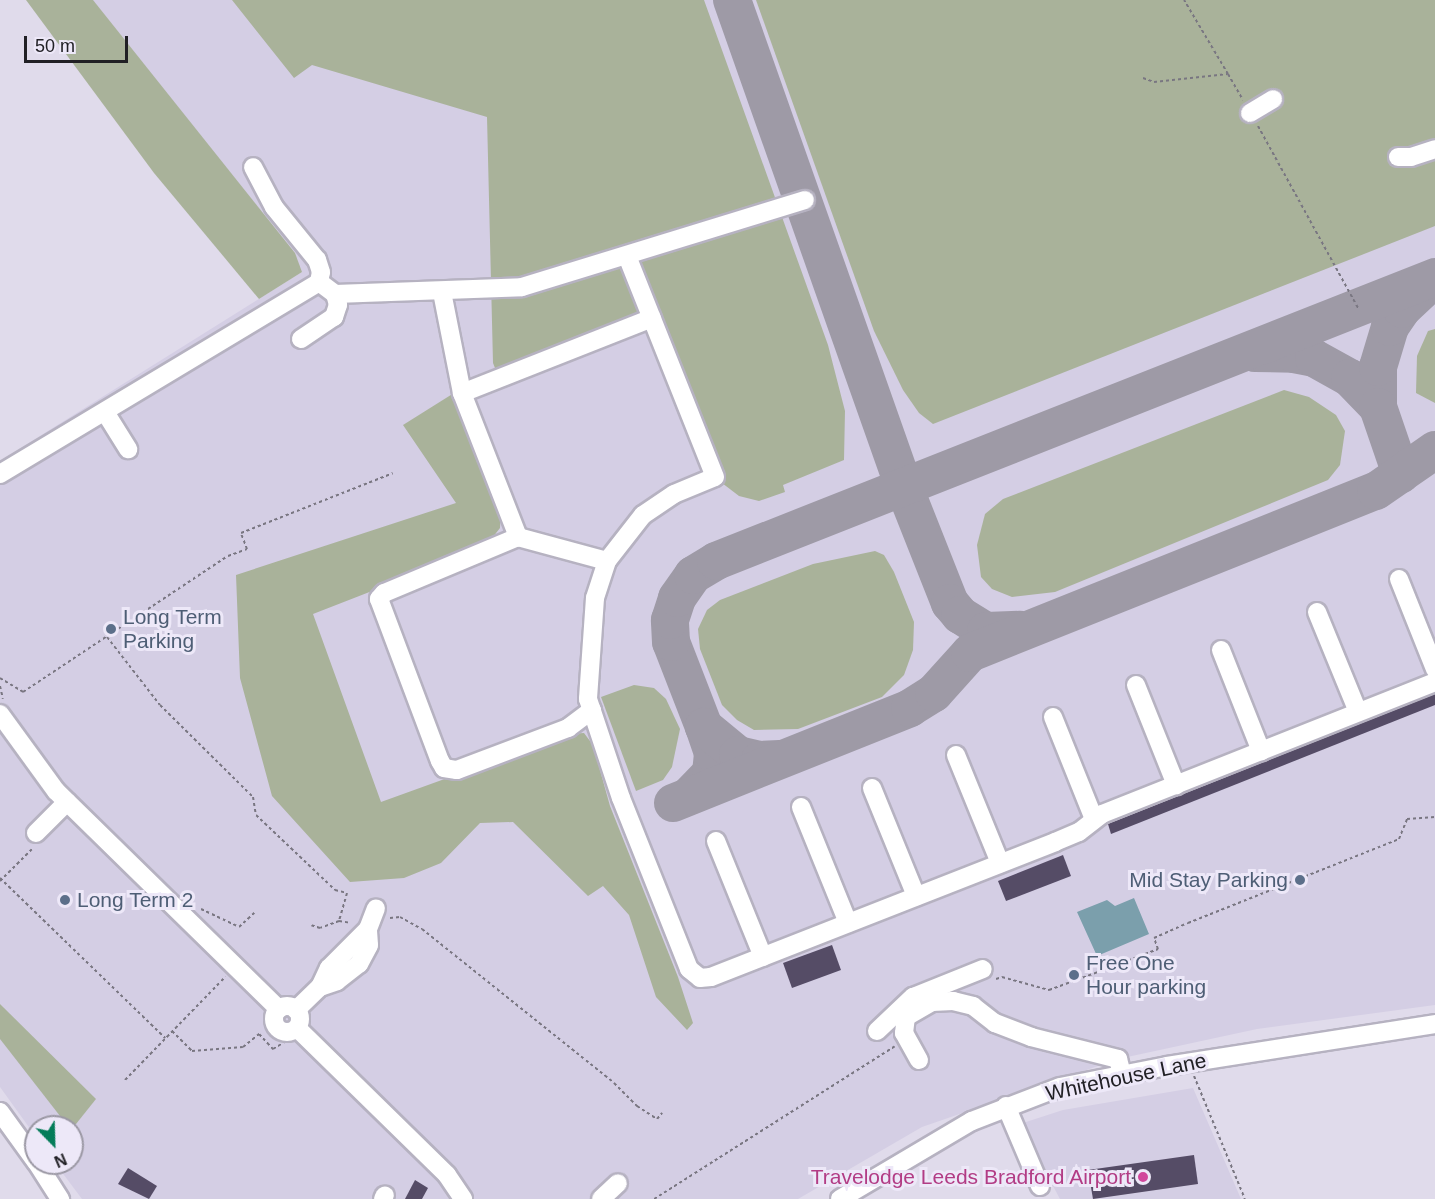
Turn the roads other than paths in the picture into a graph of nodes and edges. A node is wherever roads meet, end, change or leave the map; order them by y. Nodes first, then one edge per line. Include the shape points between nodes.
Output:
1 (1273, 99) dead end
2 (1250, 113) road end
3 (1435, 148) edge
4 (1398, 157) dead end
5 (253, 167) dead end
6 (804, 200) dead end
7 (627, 256) junction
8 (319, 282) junction
9 (442, 292) junction
10 (335, 294) junction
11 (652, 318) junction
12 (301, 339) dead end
13 (462, 393) junction
14 (105, 412) junction
15 (128, 450) dead end
16 (0, 474) edge
17 (518, 537) junction
18 (608, 561) junction
19 (1399, 579) dead end
20 (1317, 612) dead end
21 (1221, 650) dead end
22 (1435, 669) edge
23 (1435, 682) edge
24 (1136, 685) dead end
25 (592, 710) junction
26 (1358, 712) junction
27 (0, 714) edge
28 (1053, 717) dead end
29 (1261, 751) junction
30 (956, 755) dead end
31 (1176, 785) junction
32 (872, 788) dead end
33 (67, 802) junction
34 (801, 807) dead end
35 (1094, 819) junction
36 (35, 840) road end
37 (716, 842) dead end
38 (1000, 863) junction
39 (916, 896) junction
40 (376, 908) dead end
41 (848, 923) junction
42 (763, 957) junction
43 (973, 1006) junction
44 (291, 1022) junction
45 (1435, 1024) edge
46 (877, 1031) dead end
47 (919, 1060) dead end
48 (1122, 1074) junction
49 (1006, 1106) junction
50 (0, 1112) edge
51 (24, 1145) edge
52 (44, 1175) edge
53 (618, 1184) dead end
54 (1040, 1186) dead end
55 (60, 1199) edge
56 (463, 1199) edge
57 (601, 1199) edge
58 (840, 1199) edge

1 - 2 street
3 - 4 street via 1411,157
5 - 8 street via 274,207 317,260
6 - 7 street
7 - 9 street via 522,287
7 - 11 street
8 - 10 street
8 - 14 street
9 - 10 street
9 - 13 street
10 - 12 street via 338,305 334,317
11 - 13 street
11 - 18 street via 715,477 674,494 642,515
13 - 17 street
14 - 15 street
14 - 16 street
17 - 18 street
17 - 25 street via 384,593 379,599 440,761 444,768 457,770 567,728
18 - 25 street via 595,598 588,699
19 - 22 street
20 - 26 street
21 - 29 street
23 - 26 street
24 - 31 street
25 - 42 street via 621,798 688,969 700,978 711,977
26 - 29 street
27 - 33 street via 32,763
28 - 35 street
29 - 31 street
30 - 38 street
31 - 35 street
32 - 39 street
33 - 36 street
33 - 44 street
34 - 41 street
35 - 38 street via 1079,832
37 - 42 street
38 - 39 street
39 - 41 street
40 - 44 street via 377,928 359,964 337,981 320,987
41 - 42 street
43 - 46 street via 965,988 983,969 914,997
43 - 47 street via 932,1002 906,1017 904,1033
43 - 48 street via 994,1023 1031,1038 1118,1059
44 - 56 street via 447,1175
45 - 48 street, Whitehouse Lane
48 - 49 street, Whitehouse Lane
49 - 54 street
49 - 58 street, Whitehouse Lane via 957,1128
50 - 51 street
52 - 55 street
53 - 57 street

